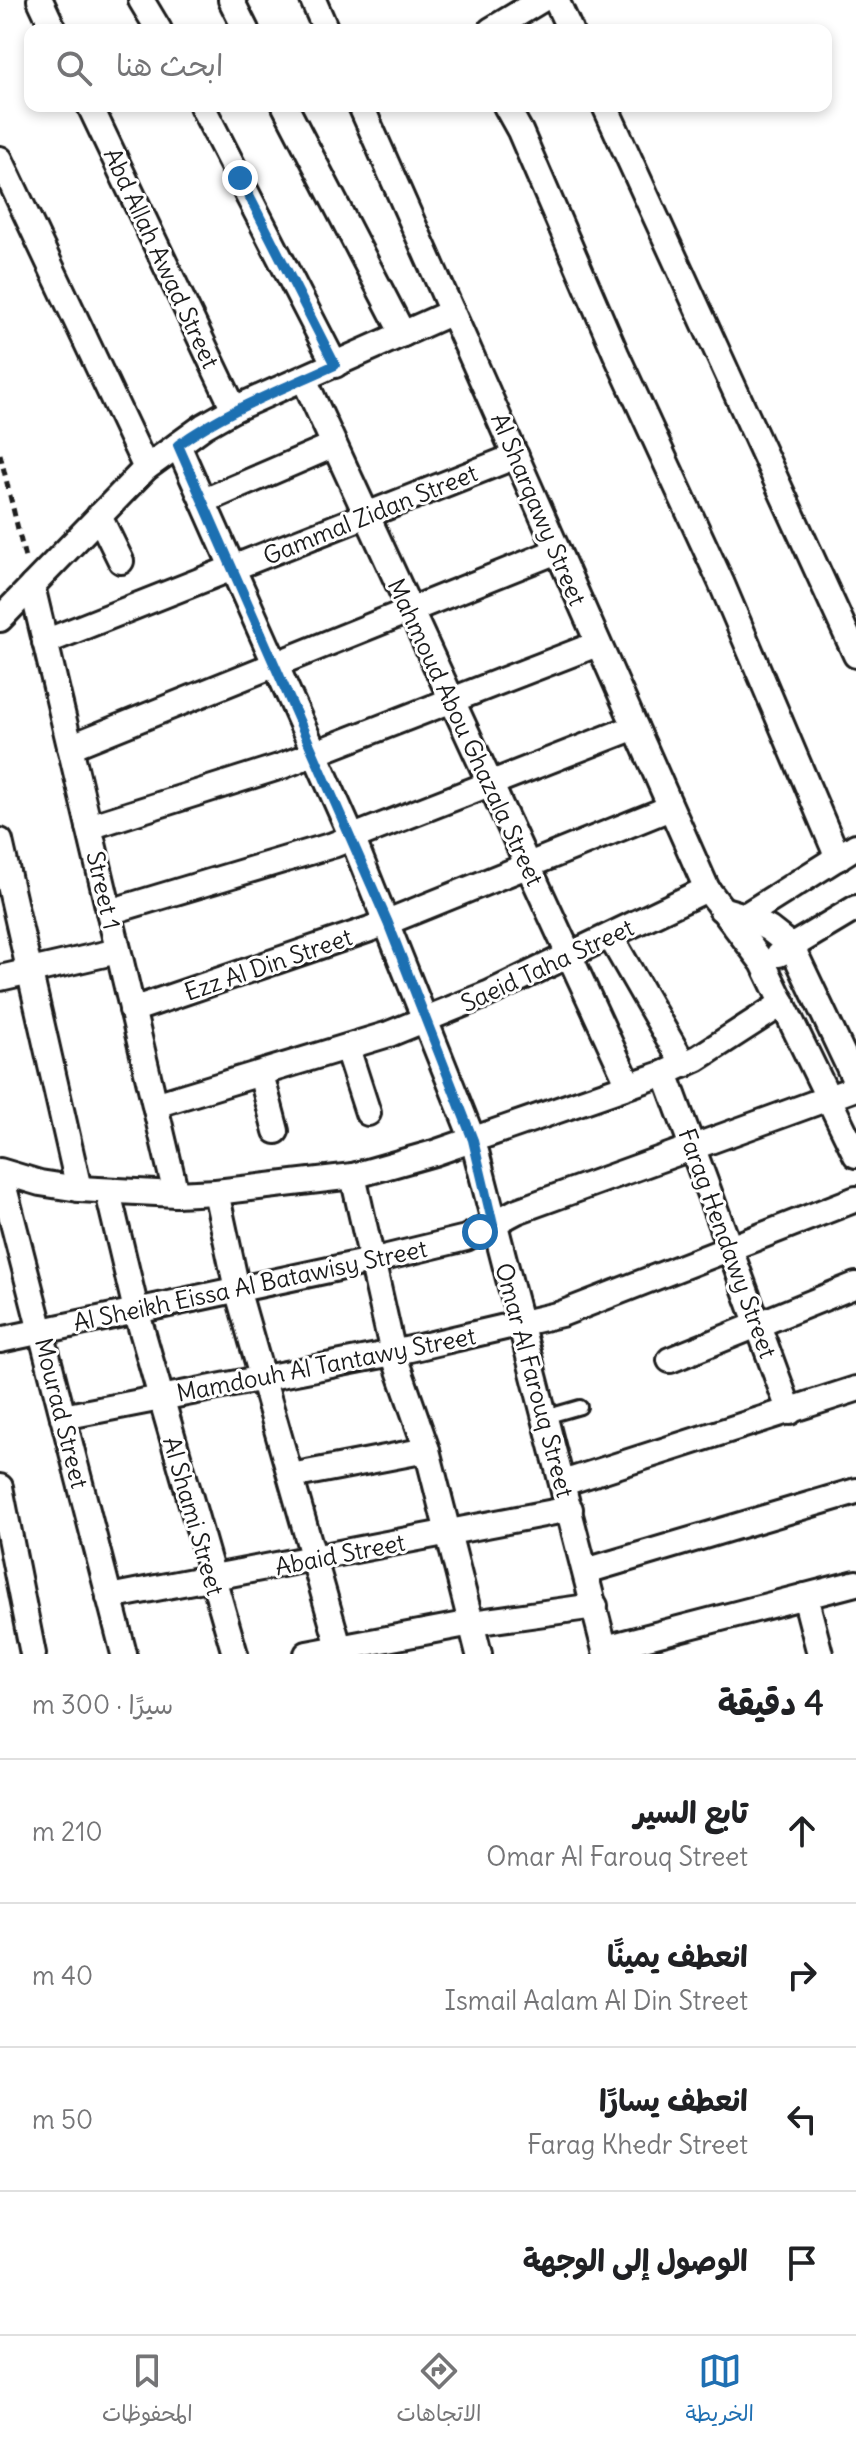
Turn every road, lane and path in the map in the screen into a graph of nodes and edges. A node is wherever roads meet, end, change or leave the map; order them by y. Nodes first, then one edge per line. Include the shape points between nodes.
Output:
1 (40, 0) edge
2 (141, 0) edge
3 (231, 0) edge
4 (313, 0) edge
5 (541, 0) edge
6 (556, 0) edge
7 (51, 24) edge
8 (155, 24) edge
9 (243, 24) edge
10 (323, 24) edge
11 (501, 24) edge
12 (567, 24) edge
13 (93, 112) edge
14 (205, 112) edge
15 (288, 112) edge
16 (364, 112) edge
17 (509, 112) edge
18 (608, 112) edge
19 (0, 159) edge
20 (452, 312) junction
21 (403, 334) junction
22 (335, 365) junction
23 (304, 379) junction
24 (234, 409) junction
25 (178, 445) junction
26 (334, 445) junction
27 (0, 454) edge
28 (516, 456) junction
29 (146, 468) junction
30 (204, 501) junction
31 (366, 515) junction
32 (99, 516) junction
33 (557, 551) junction
34 (121, 561) dead end
35 (234, 568) junction
36 (32, 586) junction
37 (410, 610) junction
38 (0, 619) edge
39 (45, 642) junction
40 (597, 644) junction
41 (856, 655) edge
42 (276, 664) junction
43 (451, 703) junction
44 (635, 727) junction
45 (70, 747) junction
46 (315, 754) junction
47 (488, 785) junction
48 (670, 808) junction
49 (89, 827) junction
50 (352, 837) junction
51 (0, 841) edge
52 (847, 852) edge
53 (528, 866) junction
54 (714, 899) junction
55 (856, 908) edge
56 (109, 912) junction
57 (745, 916) junction
58 (388, 923) junction
59 (610, 936) junction
60 (792, 947) junction
61 (118, 951) junction
62 (569, 956) junction
63 (763, 963) junction
64 (28, 971) junction
65 (0, 978) edge
66 (783, 1003) junction
67 (132, 1010) junction
68 (426, 1019) junction
69 (347, 1048) junction
70 (675, 1069) junction
71 (261, 1074) junction
72 (629, 1085) junction
73 (856, 1085) edge
74 (829, 1098) junction
75 (155, 1105) junction
76 (368, 1113) dead end
77 (276, 1131) dead end
78 (473, 1140) junction
79 (694, 1146) junction
80 (856, 1155) edge
81 (0, 1172) edge
82 (353, 1176) junction
83 (79, 1189) junction
84 (108, 1192) junction
85 (216, 1192) junction
86 (176, 1194) junction
87 (856, 1199) edge
88 (493, 1225) junction
89 (729, 1249) junction
90 (371, 1261) junction
91 (856, 1285) edge
92 (237, 1289) junction
93 (136, 1310) junction
94 (520, 1325) junction
95 (757, 1325) junction
96 (41, 1331) junction
97 (0, 1340) edge
98 (393, 1353) junction
99 (670, 1360) dead end
100 (263, 1379) junction
101 (856, 1389) edge
102 (160, 1398) junction
103 (580, 1407) dead end
104 (790, 1412) junction
105 (63, 1417) junction
106 (545, 1417) junction
107 (427, 1450) junction
108 (291, 1476) junction
109 (563, 1483) junction
110 (0, 1487) edge
111 (856, 1491) edge
112 (570, 1509) junction
113 (450, 1533) junction
114 (314, 1559) junction
115 (586, 1571) junction
116 (211, 1577) junction
117 (856, 1583) edge
118 (805, 1596) junction
119 (109, 1597) junction
120 (595, 1606) junction
121 (472, 1623) junction
122 (340, 1651) edge
123 (606, 1651) edge
124 (33, 1654) edge
125 (124, 1654) edge
126 (235, 1654) edge
127 (307, 1654) edge
128 (479, 1654) edge
129 (820, 1654) edge

1 - 7 street
2 - 8 street
3 - 9 street
4 - 10 street
5 - 11 street
6 - 12 street
13 - 24 street, Abd Allah Awad Street
14 - 22 street
15 - 21 street
16 - 20 street, Al Sharqawy Street
17 - 52 street
18 - 41 street
19 - 29 street
20 - 21 street
20 - 28 street, Al Sharqawy Street
21 - 22 street
22 - 23 street
23 - 24 street
23 - 26 street, Mahmoud Abou Ghazala Street
24 - 25 street
25 - 29 street
25 - 30 street, Omar Al Farouq Street
26 - 30 street
26 - 31 street, Mahmoud Abou Ghazala Street
27 - 36 path
28 - 31 street, Gammal Zidan Street
28 - 33 street, Al Sharqawy Street
29 - 32 street
30 - 35 street, Omar Al Farouq Street
31 - 35 street, Gammal Zidan Street
31 - 37 street, Mahmoud Abou Ghazala Street
32 - 34 street
32 - 36 street
33 - 37 street
33 - 40 street, Al Sharqawy Street
35 - 39 street, Gammal Zidan Street
35 - 42 street, Omar Al Farouq Street
36 - 38 street
36 - 39 street, Street 1
37 - 42 street
37 - 43 street, Mahmoud Abou Ghazala Street
39 - 45 street, Street 1
40 - 43 street
40 - 44 street, Al Sharqawy Street
42 - 45 street
42 - 46 street, Omar Al Farouq Street
43 - 46 street
43 - 47 street, Mahmoud Abou Ghazala Street
44 - 47 street
44 - 48 street, Al Sharqawy Street
45 - 49 street, Street 1
46 - 49 street
46 - 50 street, Omar Al Farouq Street
47 - 50 street
47 - 53 street, Mahmoud Abou Ghazala Street
48 - 53 street, Ezz Al Din Street
48 - 54 street, Al Sharqawy Street
49 - 56 street, Street 1
50 - 56 street
50 - 58 street, Omar Al Farouq Street
51 - 64 street
52 - 57 street
53 - 58 street, Ezz Al Din Street
53 - 62 street, Mahmoud Abou Ghazala Street
54 - 57 street
54 - 59 street, Saeid Taha Street
54 - 63 street, Al Sharqawy Street
55 - 60 street
56 - 61 street, Street 1
57 - 60 street
58 - 67 street, Ezz Al Din Street
58 - 68 street, Omar Al Farouq Street
59 - 62 street, Saeid Taha Street
59 - 70 street, Farag Hendawy Street
60 - 63 street
60 - 73 street
61 - 64 street
61 - 67 street, Street 1
62 - 68 street, Saeid Taha Street
62 - 72 street, Mahmoud Abou Ghazala Street
63 - 66 street, Al Sharqawy Street
64 - 65 street
64 - 83 street
66 - 70 street
66 - 74 street, Al Sharqawy Street
67 - 75 street, Street 1
68 - 69 street, Saeid Taha Street
68 - 78 street, Omar Al Farouq Street
69 - 71 street, Saeid Taha Street
69 - 76 street
70 - 72 street
70 - 79 street, Farag Hendawy Street
71 - 75 street, Saeid Taha Street
71 - 77 street
72 - 78 street
73 - 74 street, Al Sheikh Eissa Al Batawisy Street
74 - 79 street, Al Sheikh Eissa Al Batawisy Street
74 - 80 street, Al Sharqawy Street
75 - 86 street, Street 1
78 - 82 street
78 - 88 street, Omar Al Farouq Street
79 - 88 street, Al Sheikh Eissa Al Batawisy Street via 517,1211
79 - 89 street, Farag Hendawy Street
81 - 83 street
81 - 96 street, Mourad Street
82 - 85 street
82 - 90 street
83 - 84 street
84 - 86 street
84 - 93 street, Al Shami Street
85 - 86 street
85 - 92 street
87 - 89 street, Mamdouh Al Tantawy Street
88 - 90 street, Al Sheikh Eissa Al Batawisy Street via 466,1238
88 - 94 street, Omar Al Farouq Street
89 - 94 street, Mamdouh Al Tantawy Street via 594,1303
89 - 95 street, Farag Hendawy Street
90 - 92 street, Al Sheikh Eissa Al Batawisy Street
90 - 98 street
91 - 95 street
92 - 93 street, Al Sheikh Eissa Al Batawisy Street
92 - 100 street
93 - 96 street, Al Sheikh Eissa Al Batawisy Street
93 - 102 street, Al Shami Street
94 - 98 street, Mamdouh Al Tantawy Street
94 - 106 street, Omar Al Farouq Street
95 - 99 street
95 - 104 street, Farag Hendawy Street
96 - 97 street, Al Sheikh Eissa Al Batawisy Street
96 - 105 street, Mourad Street
98 - 100 street, Mamdouh Al Tantawy Street
98 - 107 street
100 - 102 street, Mamdouh Al Tantawy Street
100 - 108 street
101 - 104 street
102 - 105 street, Mamdouh Al Tantawy Street
102 - 116 street, Al Shami Street
103 - 106 lane
104 - 109 street
105 - 119 street, Mourad Street
106 - 109 street, Omar Al Farouq Street
107 - 108 street
107 - 113 street
108 - 114 street
109 - 112 street, Omar Al Farouq Street
110 - 124 street
111 - 115 street
112 - 113 street, Abaid Street
112 - 115 street, Omar Al Farouq Street
113 - 114 street, Abaid Street
113 - 121 street
114 - 116 street, Abaid Street
114 - 122 street
115 - 120 street, Omar Al Farouq Street
116 - 119 street, Abaid Street
116 - 126 street, Al Shami Street
117 - 118 street
118 - 123 street
118 - 129 street
119 - 125 street, Mourad Street
120 - 121 street
120 - 123 street, Omar Al Farouq Street
121 - 122 street
121 - 128 street
122 - 127 street

